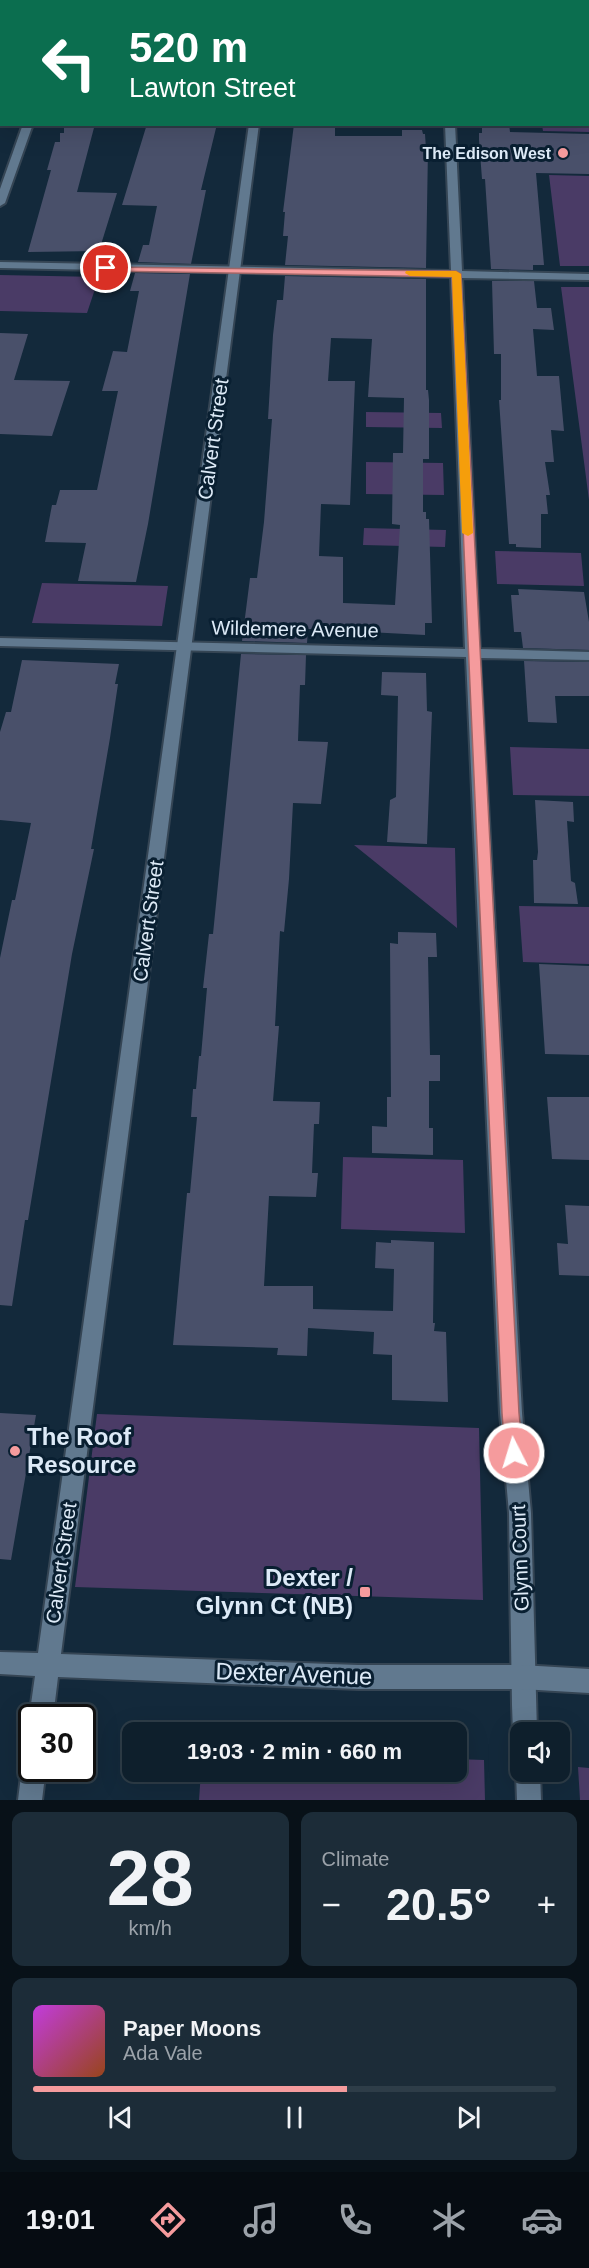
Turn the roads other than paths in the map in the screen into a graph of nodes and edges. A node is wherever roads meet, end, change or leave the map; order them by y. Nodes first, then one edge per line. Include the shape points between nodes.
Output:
1 (27, 126) edge
2 (254, 126) edge
3 (450, 126) edge
4 (0, 203) edge
5 (0, 266) edge
6 (236, 271) junction
7 (456, 274) junction
8 (589, 277) edge
9 (0, 642) edge
10 (185, 646) junction
11 (474, 652) junction
12 (589, 656) edge
13 (0, 1663) edge
14 (48, 1665) junction
15 (521, 1677) junction
16 (589, 1681) edge
17 (43, 1704) edge
18 (524, 1722) edge
19 (32, 1782) edge
20 (529, 1782) edge
21 (30, 1800) edge
22 (530, 1800) edge

1 - 4 street
2 - 6 street, Calvert Street
3 - 7 street, Glynn Court
5 - 6 street
6 - 7 street
6 - 10 street, Calvert Street
7 - 8 street
7 - 11 street, Glynn Court
9 - 10 street, Wildemere Avenue
10 - 11 street, Wildemere Avenue
10 - 14 street, Calvert Street
11 - 12 street, Wildemere Avenue
11 - 15 street, Glynn Court via 510,1413 520,1512
13 - 14 street, Dexter Avenue
14 - 15 street, Dexter Avenue via 358,1677
14 - 17 street, Calvert Street
15 - 16 street, Dexter Avenue
15 - 18 street, Glynn Court
19 - 21 street
20 - 22 street

